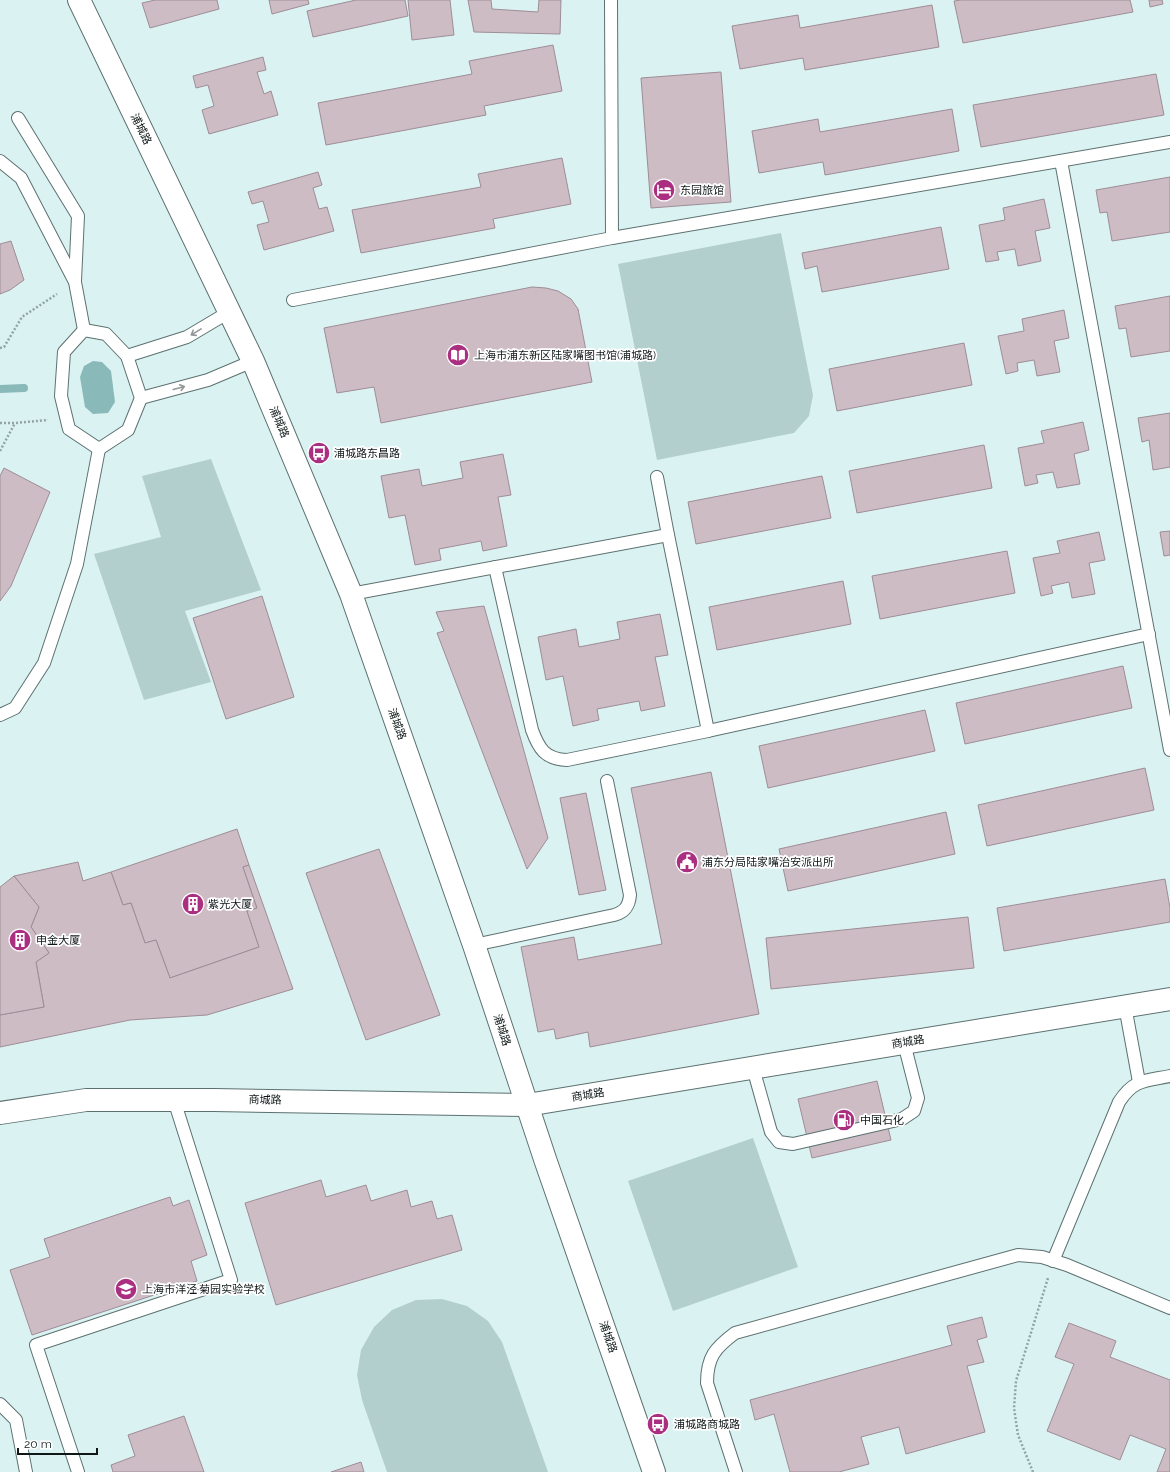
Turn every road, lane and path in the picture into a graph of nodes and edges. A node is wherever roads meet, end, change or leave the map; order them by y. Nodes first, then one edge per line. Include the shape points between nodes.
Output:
1 (79, 0) edge
2 (611, 0) edge
3 (18, 118) dead end
4 (1170, 142) edge
5 (0, 161) edge
6 (1061, 161) junction
7 (612, 238) junction
8 (75, 282) junction
9 (293, 300) dead end
10 (230, 312) junction
11 (84, 330) junction
12 (0, 348) edge
13 (127, 356) junction
14 (253, 361) junction
15 (141, 398) junction
16 (66, 418) junction
17 (0, 423) edge
18 (15, 424) junction
19 (98, 449) junction
20 (0, 451) edge
21 (657, 477) dead end
22 (668, 535) junction
23 (495, 567) junction
24 (351, 594) junction
25 (1148, 634) junction
26 (0, 715) edge
27 (708, 731) junction
28 (1170, 750) edge
29 (607, 781) dead end
30 (474, 945) junction
31 (1170, 999) edge
32 (1125, 1006) junction
33 (904, 1043) junction
34 (753, 1068) junction
35 (1170, 1076) edge
36 (1139, 1082) junction
37 (174, 1100) junction
38 (527, 1105) junction
39 (0, 1113) edge
40 (1053, 1261) junction
41 (1170, 1308) edge
42 (0, 1404) edge
43 (26, 1472) edge
44 (78, 1472) edge
45 (654, 1472) edge
46 (736, 1472) edge
47 (1033, 1472) edge

1 - 10 street, 浦城路
2 - 7 lane
3 - 8 lane via 78,216
4 - 6 lane
5 - 8 lane via 21,178
6 - 7 lane
6 - 25 lane
7 - 9 lane
8 - 11 lane
8 - 12 path via 22,317 4,347
10 -> 13 lane via 187,337
10 - 14 street, 浦城路
11 - 13 lane via 106,334
11 - 16 lane via 64,352 61,396
13 - 15 lane
15 -> 14 lane via 208,380
14 - 24 street, 浦城路
15 - 19 lane via 128,430
16 - 18 path
16 - 19 lane via 69,429
17 - 18 path
18 - 20 path
19 - 26 lane via 77,564 44,663 15,708
21 - 22 lane
22 - 23 lane
22 - 27 lane
23 - 24 lane
23 - 27 lane via 532,730 536,742 545,753 555,759 567,760
24 - 30 street, 浦城路
25 - 27 lane
25 - 28 lane
29 - 30 lane via 630,895 627,908 614,915
30 - 38 street, 浦城路
31 - 32 street, 商城路
32 - 33 street, 商城路
32 - 36 lane
33 - 34 street, 商城路
33 - 34 lane via 918,1098 914,1111 902,1119 793,1144 779,1142 771,1132
34 - 38 street, 商城路
35 - 36 lane
36 - 40 lane via 1127,1090 1119,1102
37 - 38 street, 商城路
37 - 39 street, 商城路 via 86,1100
37 - 44 lane via 230,1280 36,1345
38 - 45 street, 浦城路
40 - 41 lane
40 - 46 lane via 1042,1257 1018,1255 736,1333 721,1343 707,1368 707,1383
40 - 47 path via 1016,1381 1014,1408 1018,1434
42 - 43 lane via 16,1420

